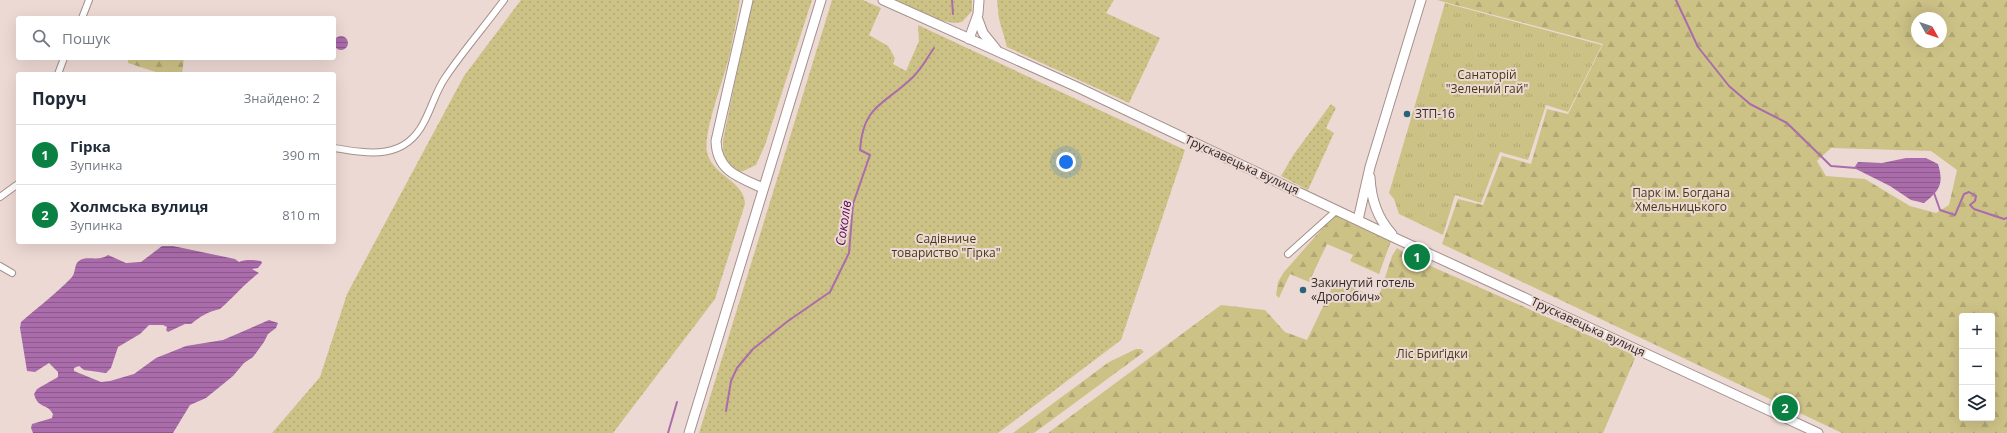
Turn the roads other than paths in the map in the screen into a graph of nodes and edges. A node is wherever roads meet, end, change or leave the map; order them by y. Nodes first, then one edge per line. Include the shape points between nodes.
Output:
1 (89, 0) edge
2 (504, 0) edge
3 (748, 0) edge
4 (821, 0) edge
5 (883, 0) edge
6 (979, 0) edge
7 (1421, 0) edge
8 (83, 16) edge
9 (977, 17) junction
10 (969, 39) junction
11 (1002, 54) junction
12 (63, 60) edge
13 (59, 72) edge
14 (336, 148) edge
15 (1370, 167) junction
16 (16, 185) edge
17 (763, 188) junction
18 (0, 197) edge
19 (1337, 210) junction
20 (1358, 220) junction
21 (1395, 238) junction
22 (1288, 254) dead end
23 (0, 266) edge
24 (12, 273) dead end
25 (689, 433) edge
26 (1818, 433) edge

1 - 8 street
2 - 14 street via 445,78 424,122 408,144 378,152
3 - 17 main road via 716,141 716,154 724,167
4 - 17 main road
5 - 10 main road, Трускавецька вулиця
6 - 9 main road
7 - 15 main road
9 - 10 main road
9 - 11 main road via 982,33
10 - 11 main road, Трускавецька вулиця
11 - 19 main road, Трускавецька вулиця
12 - 13 street
15 - 20 main road
15 - 21 main road via 1372,198 1376,210 1383,224
16 - 18 street
17 - 25 main road
19 - 20 main road, Трускавецька вулиця
19 - 22 street
20 - 21 main road, Трускавецька вулиця
21 - 26 main road, Трускавецька вулиця
23 - 24 street

